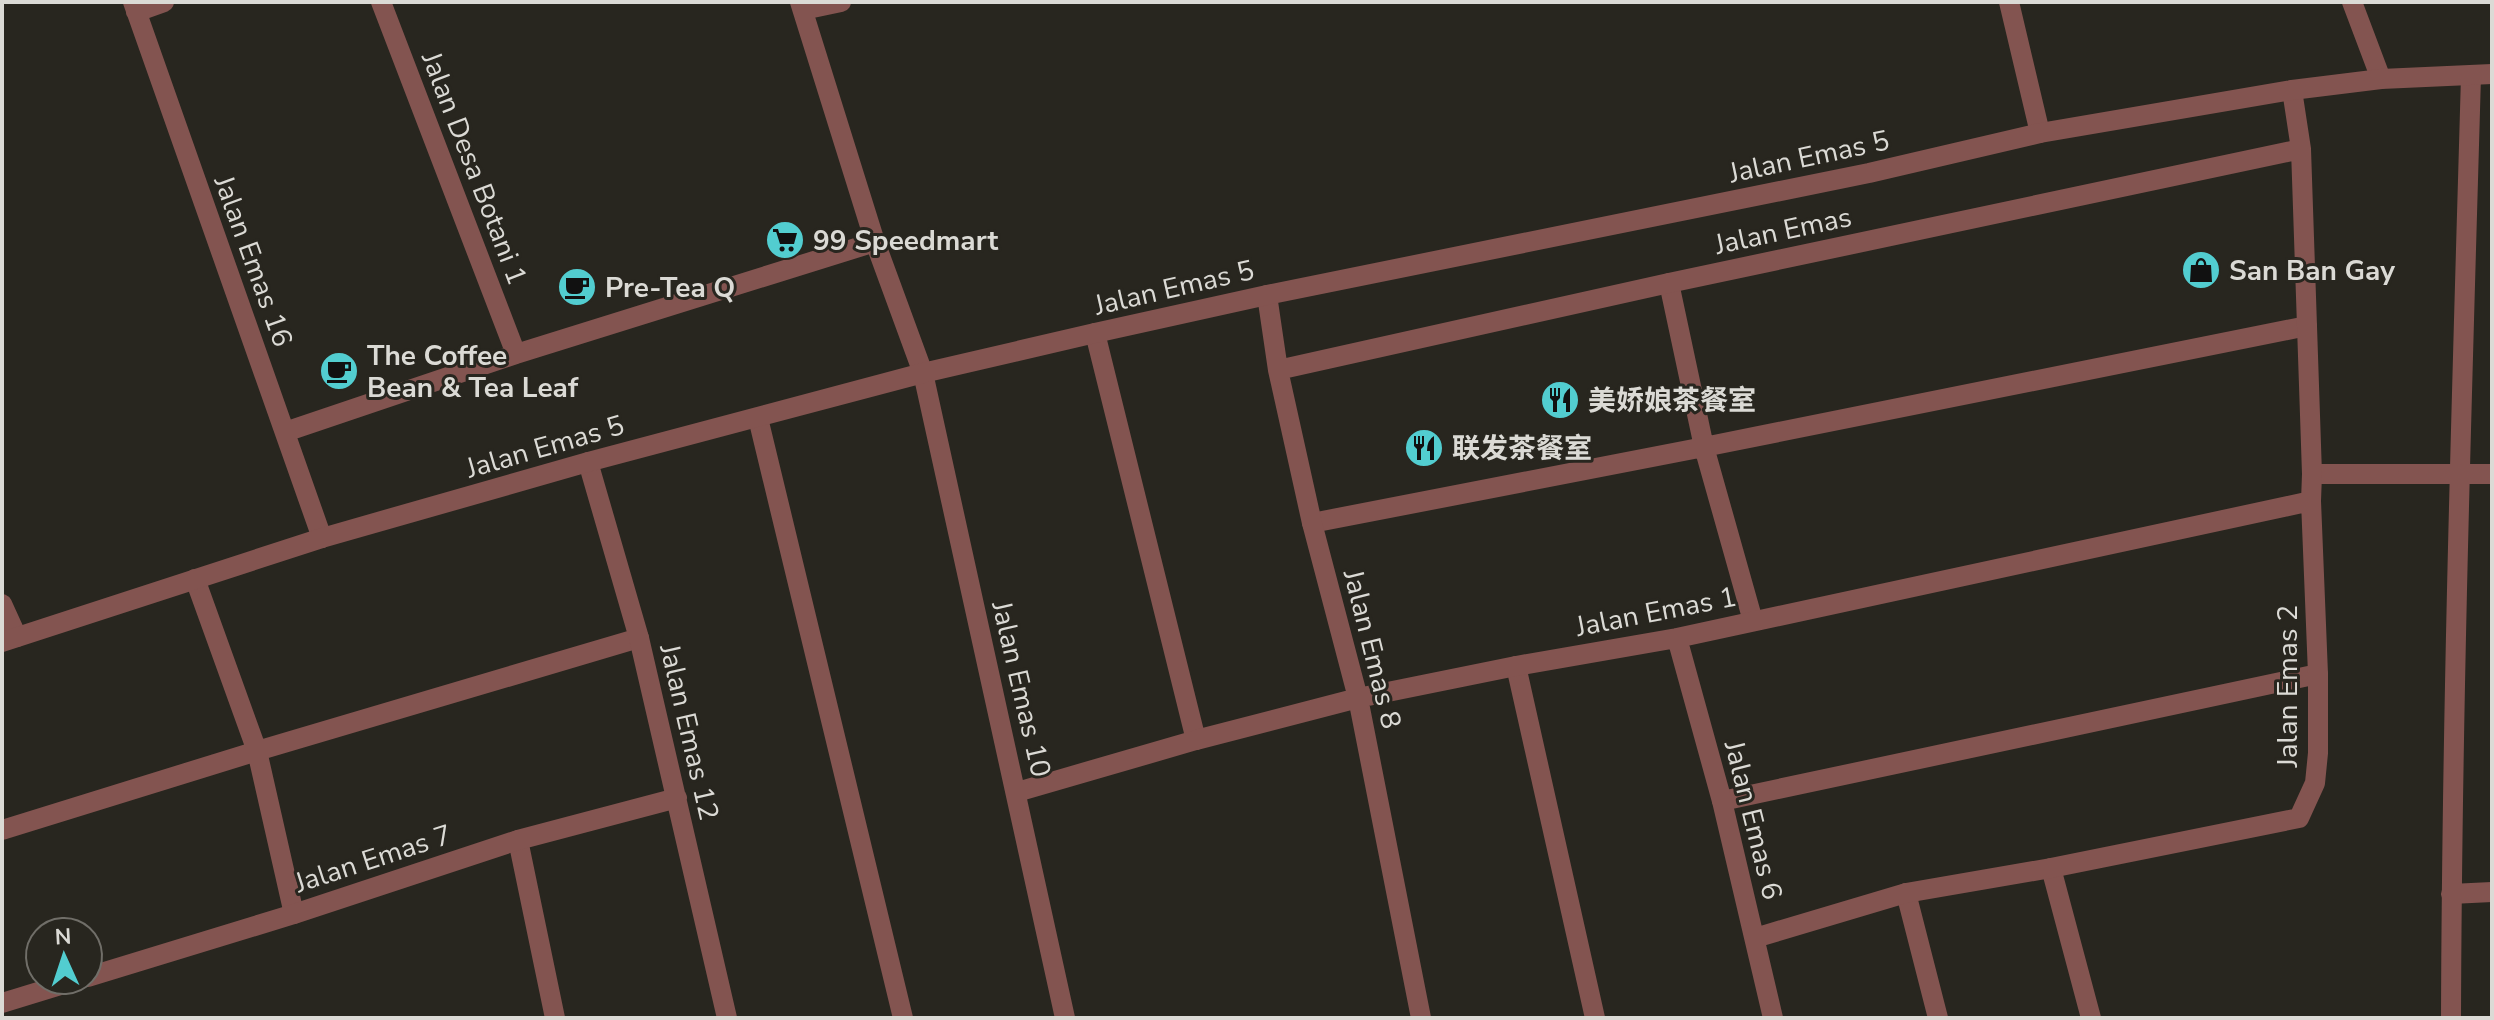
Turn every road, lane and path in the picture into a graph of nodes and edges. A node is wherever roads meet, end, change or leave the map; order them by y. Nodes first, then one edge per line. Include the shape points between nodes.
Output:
1 (164, 2) edge
2 (381, 2) edge
3 (841, 2) edge
4 (2009, 2) edge
5 (2352, 2) edge
6 (801, 6) edge
7 (135, 7) edge
8 (2492, 74) edge
9 (2471, 76) junction
10 (2381, 79) junction
11 (2292, 90) junction
12 (2040, 133) junction
13 (2301, 149) junction
14 (875, 242) junction
15 (1669, 283) junction
16 (1267, 295) junction
17 (2307, 326) junction
18 (1095, 333) junction
19 (516, 354) junction
20 (1278, 370) junction
21 (923, 373) junction
22 (758, 418) junction
23 (285, 432) junction
24 (1704, 447) junction
25 (588, 462) junction
26 (2460, 473) junction
27 (2312, 474) junction
28 (2492, 474) edge
29 (2311, 501) junction
30 (1312, 523) junction
31 (322, 538) junction
32 (195, 579) junction
33 (2, 604) edge
34 (1753, 621) junction
35 (639, 638) junction
36 (1677, 638) junction
37 (9, 640) edge
38 (1516, 666) junction
39 (2318, 674) junction
40 (1358, 698) junction
41 (1196, 740) junction
42 (257, 751) junction
43 (1017, 792) junction
44 (677, 798) junction
45 (1722, 801) junction
46 (2, 830) edge
47 (518, 840) junction
48 (2051, 868) junction
49 (2492, 892) edge
50 (1906, 893) junction
51 (2451, 894) junction
52 (294, 914) junction
53 (1755, 938) junction
54 (104, 972) edge
55 (25, 996) edge
56 (2, 1003) edge
57 (555, 1018) edge
58 (727, 1018) edge
59 (903, 1018) edge
60 (1065, 1018) edge
61 (1421, 1018) edge
62 (1595, 1018) edge
63 (1773, 1018) edge
64 (1938, 1018) edge
65 (2091, 1018) edge
66 (2451, 1018) edge

1 - 7 street
2 - 19 street, Jalan Desa Botani 1
3 - 6 street
4 - 12 street
5 - 10 street
6 - 14 street, Jalan Emas 10
7 - 23 street, Jalan Emas 16
8 - 9 street, Jalan Emas 5
9 - 10 street, Jalan Emas 5
9 - 26 street
10 - 11 street, Jalan Emas 5
11 - 12 street, Jalan Emas 5
11 - 13 street, Jalan Emas 2
12 - 16 street, Jalan Emas 5 via 1869,173
13 - 15 street, Jalan Emas
13 - 17 street, Jalan Emas 2
14 - 19 street
14 - 21 street, Jalan Emas 10
15 - 20 street, Jalan Emas
15 - 24 street
16 - 18 street, Jalan Emas 5
16 - 20 street, Jalan Emas 8
17 - 24 street
17 - 27 street, Jalan Emas 2
18 - 21 street, Jalan Emas 5
18 - 41 street
19 - 23 street
20 - 30 street, Jalan Emas 8
21 - 22 street, Jalan Emas 5
21 - 43 street, Jalan Emas 10
22 - 25 street, Jalan Emas 5
22 - 59 street
23 - 31 street, Jalan Emas 16
24 - 30 street
24 - 34 street
25 - 31 street, Jalan Emas 5
25 - 35 street, Jalan Emas 12
26 - 27 street
26 - 28 street
26 - 51 street
27 - 29 street, Jalan Emas 2
29 - 34 street, Jalan Emas 1
29 - 39 street, Jalan Emas 2
30 - 40 street, Jalan Emas 8
31 - 32 street, Jalan Emas 5
32 - 37 street, Jalan Emas 5
32 - 42 street
33 - 37 street
34 - 36 street, Jalan Emas 1
35 - 42 street
35 - 44 street, Jalan Emas 12
36 - 38 street, Jalan Emas 1
36 - 45 street, Jalan Emas 6
38 - 40 street, Jalan Emas 1
38 - 62 street
39 - 45 street
39 - 48 street, Jalan Emas 2 via 2315,783 2299,818
40 - 41 street, Jalan Emas 1
40 - 61 street, Jalan Emas 8
41 - 43 street, Jalan Emas 1
42 - 46 street
42 - 52 street
43 - 60 street, Jalan Emas 10
44 - 47 street, Jalan Emas 7
44 - 58 street, Jalan Emas 12
45 - 53 street, Jalan Emas 6
47 - 52 street, Jalan Emas 7
47 - 57 street
48 - 50 street, Jalan Emas 2
48 - 65 street
49 - 51 street
50 - 53 street, Jalan Emas 2
50 - 64 street
51 - 66 street
52 - 54 street, Jalan Emas 7
53 - 63 street, Jalan Emas 6
55 - 56 street

